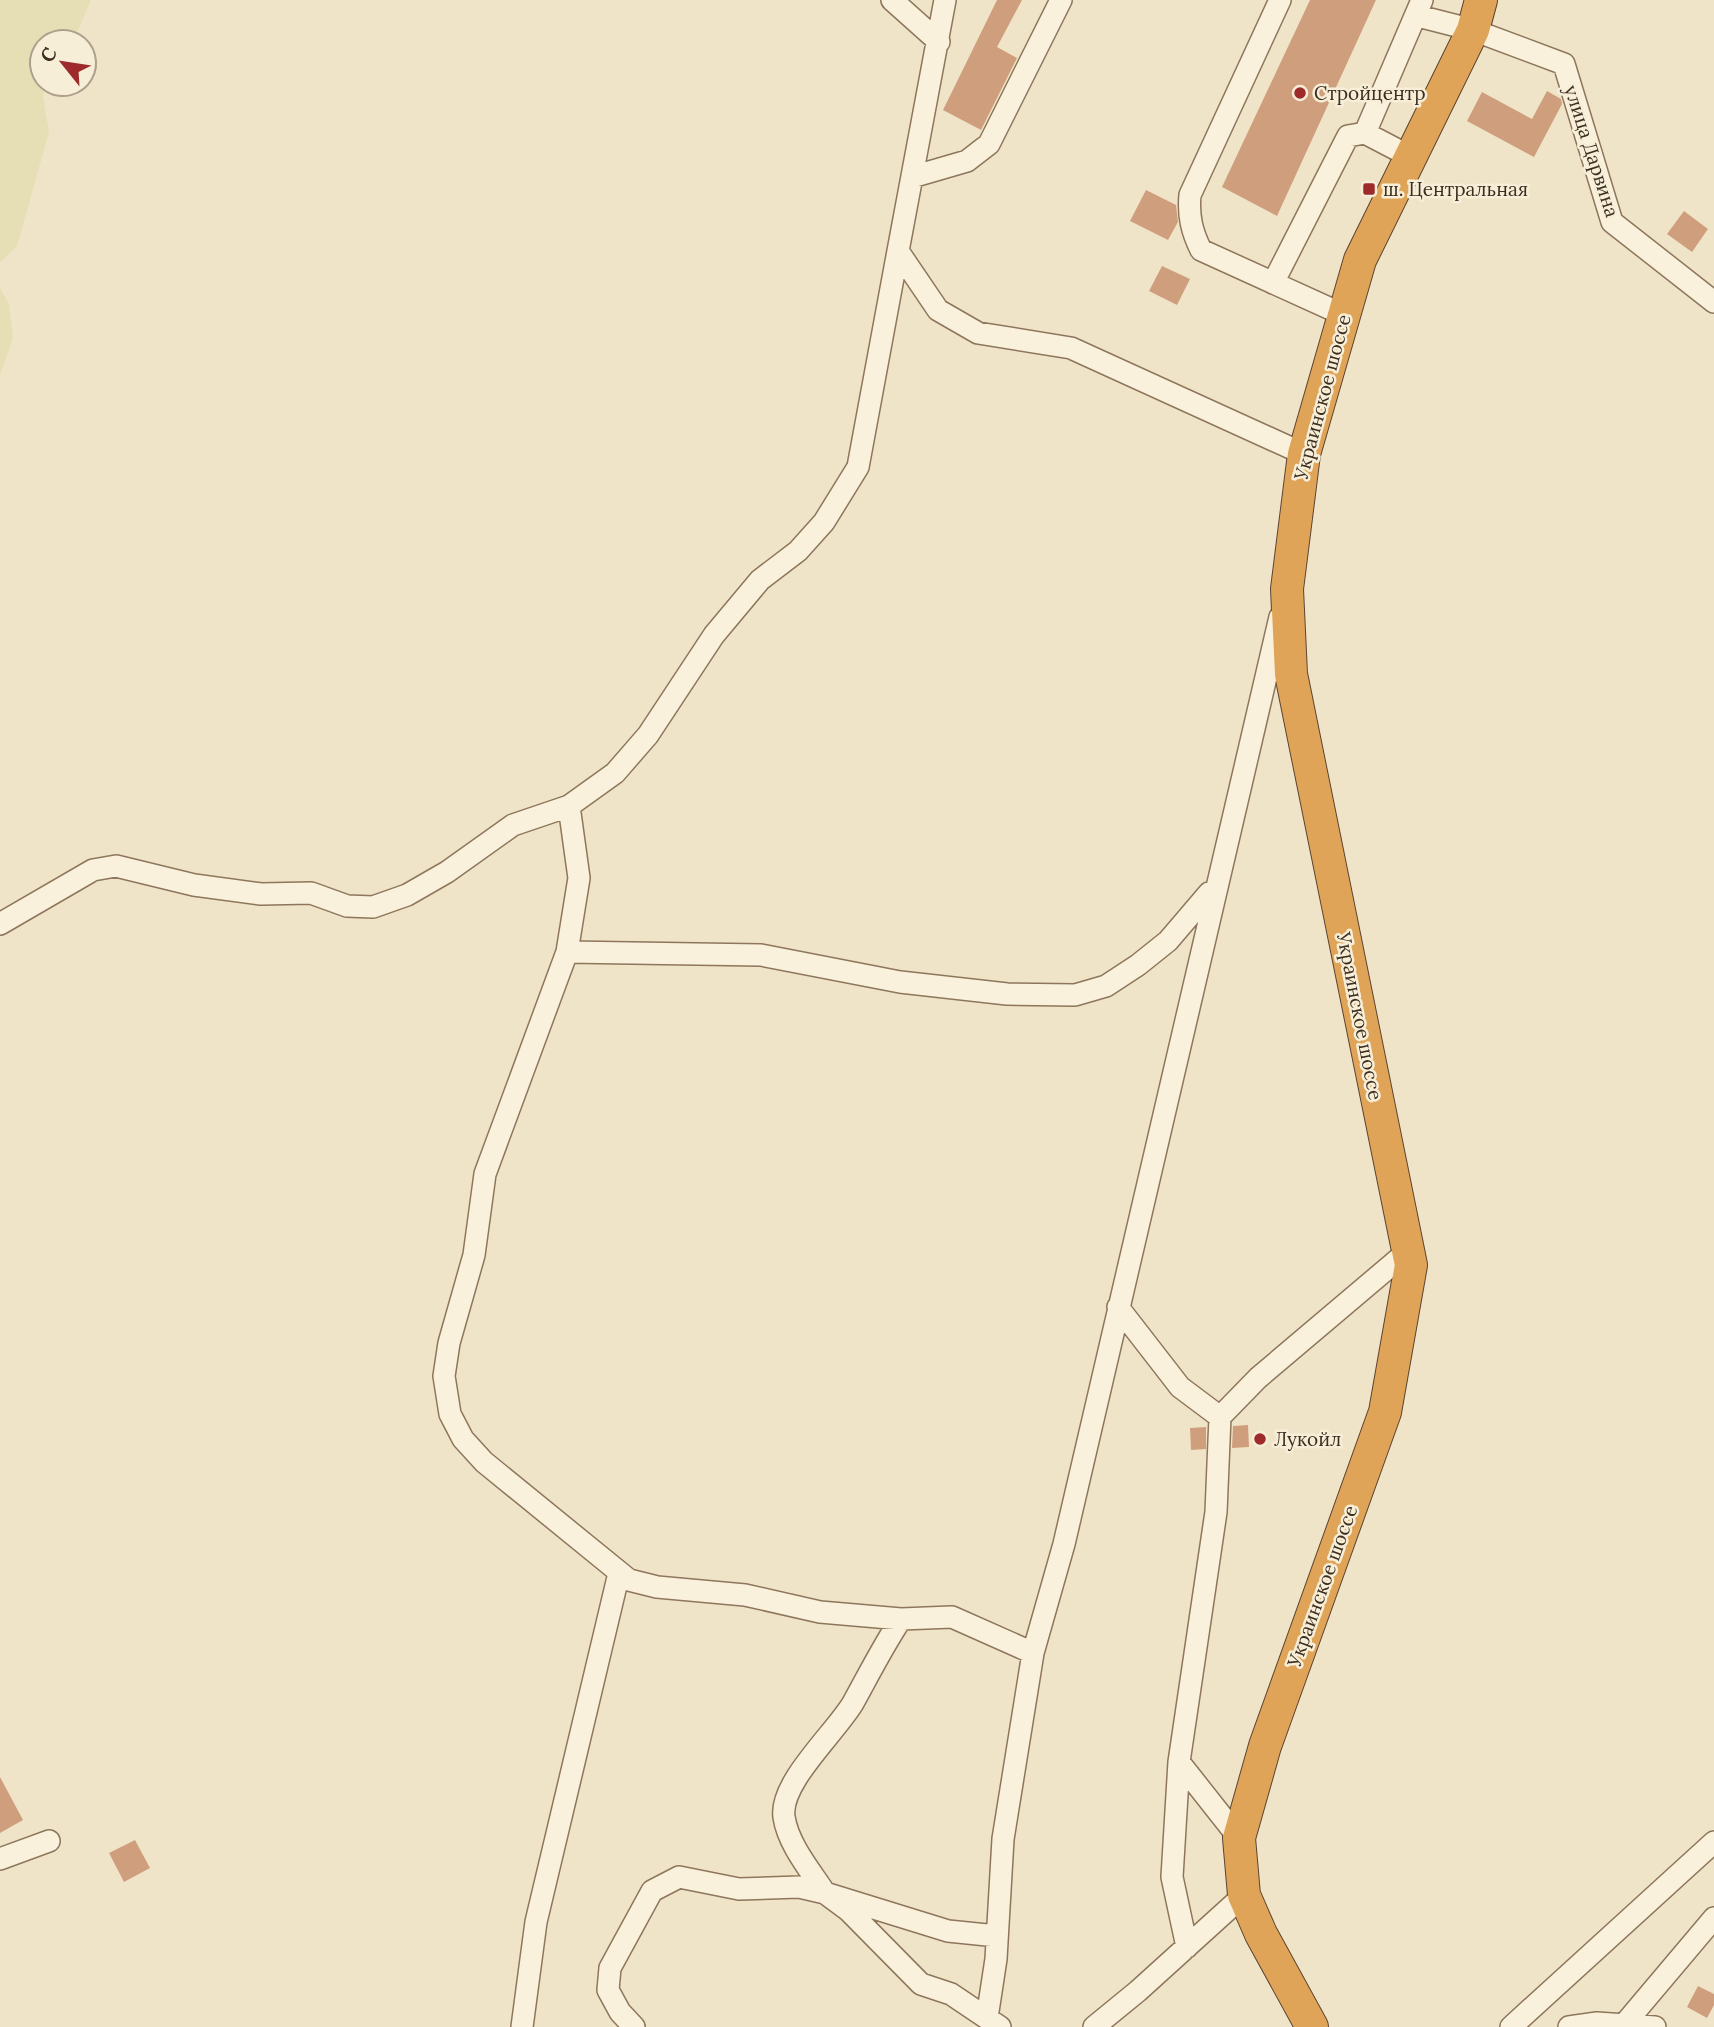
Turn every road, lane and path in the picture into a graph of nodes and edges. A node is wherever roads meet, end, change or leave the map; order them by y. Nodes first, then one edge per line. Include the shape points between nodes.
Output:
1 (892, 0) edge
2 (945, 0) edge
3 (1061, 0) edge
4 (1280, 0) edge
5 (1481, 0) edge
6 (1420, 8) edge
7 (1474, 30) junction
8 (939, 42) junction
9 (1365, 133) junction
10 (1411, 157) junction
11 (912, 177) junction
12 (898, 251) junction
13 (1273, 283) junction
14 (1714, 302) edge
15 (1344, 316) junction
16 (1304, 454) junction
17 (1287, 589) junction
18 (569, 806) junction
19 (1215, 886) junction
20 (0, 925) edge
21 (567, 952) junction
22 (1408, 1251) junction
23 (1118, 1307) junction
24 (1220, 1416) junction
25 (619, 1573) junction
26 (901, 1619) junction
27 (1033, 1653) junction
28 (1180, 1762) junction
29 (1239, 1838) junction
30 (49, 1841) dead end
31 (1714, 1842) edge
32 (0, 1859) edge
33 (825, 1893) junction
34 (1244, 1895) junction
35 (1714, 1919) edge
36 (997, 1936) junction
37 (1187, 1947) junction
38 (993, 2022) edge
39 (1623, 2025) edge
40 (522, 2027) edge
41 (634, 2027) edge
42 (1094, 2027) edge
43 (1312, 2027) edge
44 (1511, 2027) edge
45 (1569, 2027) edge
46 (1655, 2027) edge

1 - 8 street
2 - 8 street
3 - 11 street via 989,144 967,161
4 - 13 street via 1190,195 1189,212 1201,250
5 - 7 highway, Украинское шоссе
6 - 7 street, улица Дарвина
6 - 9 street
7 - 10 highway, Украинское шоссе
7 - 14 street, улица Дарвина via 1564,64 1612,222
8 - 11 street
9 - 10 street
9 - 13 street via 1348,136 1340,145
10 - 15 highway, Украинское шоссе via 1360,260
11 - 12 street
12 - 16 street via 938,310 978,333 1071,348
12 - 18 street via 858,467 824,522 798,551 760,580 714,635 648,734 615,773
13 - 15 street
15 - 16 highway, Украинское шоссе
16 - 17 highway, Украинское шоссе
17 - 19 street
17 - 22 highway, Украинское шоссе via 1291,674
18 - 20 street via 513,825 447,872 407,895 373,907 347,906 311,893 261,894 194,885 116,866 93,870
18 - 21 street via 579,878
19 - 21 street via 1188,920 1138,965 1107,986 1075,995 1007,994 900,982 761,955
19 - 23 street
21 - 25 street via 485,1174 474,1255 444,1376 450,1413 463,1439 484,1462
22 - 24 street
22 - 29 highway, Украинское шоссе via 1411,1265 1385,1412 1265,1746
23 - 24 street via 1180,1387
23 - 27 street via 1064,1544
24 - 28 street via 1216,1512
25 - 26 street via 657,1587 745,1595 820,1612
25 - 40 street via 536,1922
26 - 27 street via 952,1617
26 - 33 street via 852,1705 785,1801 790,1837
27 - 36 street via 1003,1839
28 - 29 street
28 - 37 street via 1172,1877
29 - 34 highway, Украинское шоссе
30 - 32 street
31 - 44 street
33 - 36 street via 948,1931
33 - 38 street via 921,1984 951,1994
33 - 41 street via 799,1886 739,1889 679,1877 652,1891 610,1968 608,1990
34 - 37 street
34 - 43 highway, Украинское шоссе
35 - 39 street
36 - 38 street
37 - 42 street
39 - 45 street
39 - 46 street

